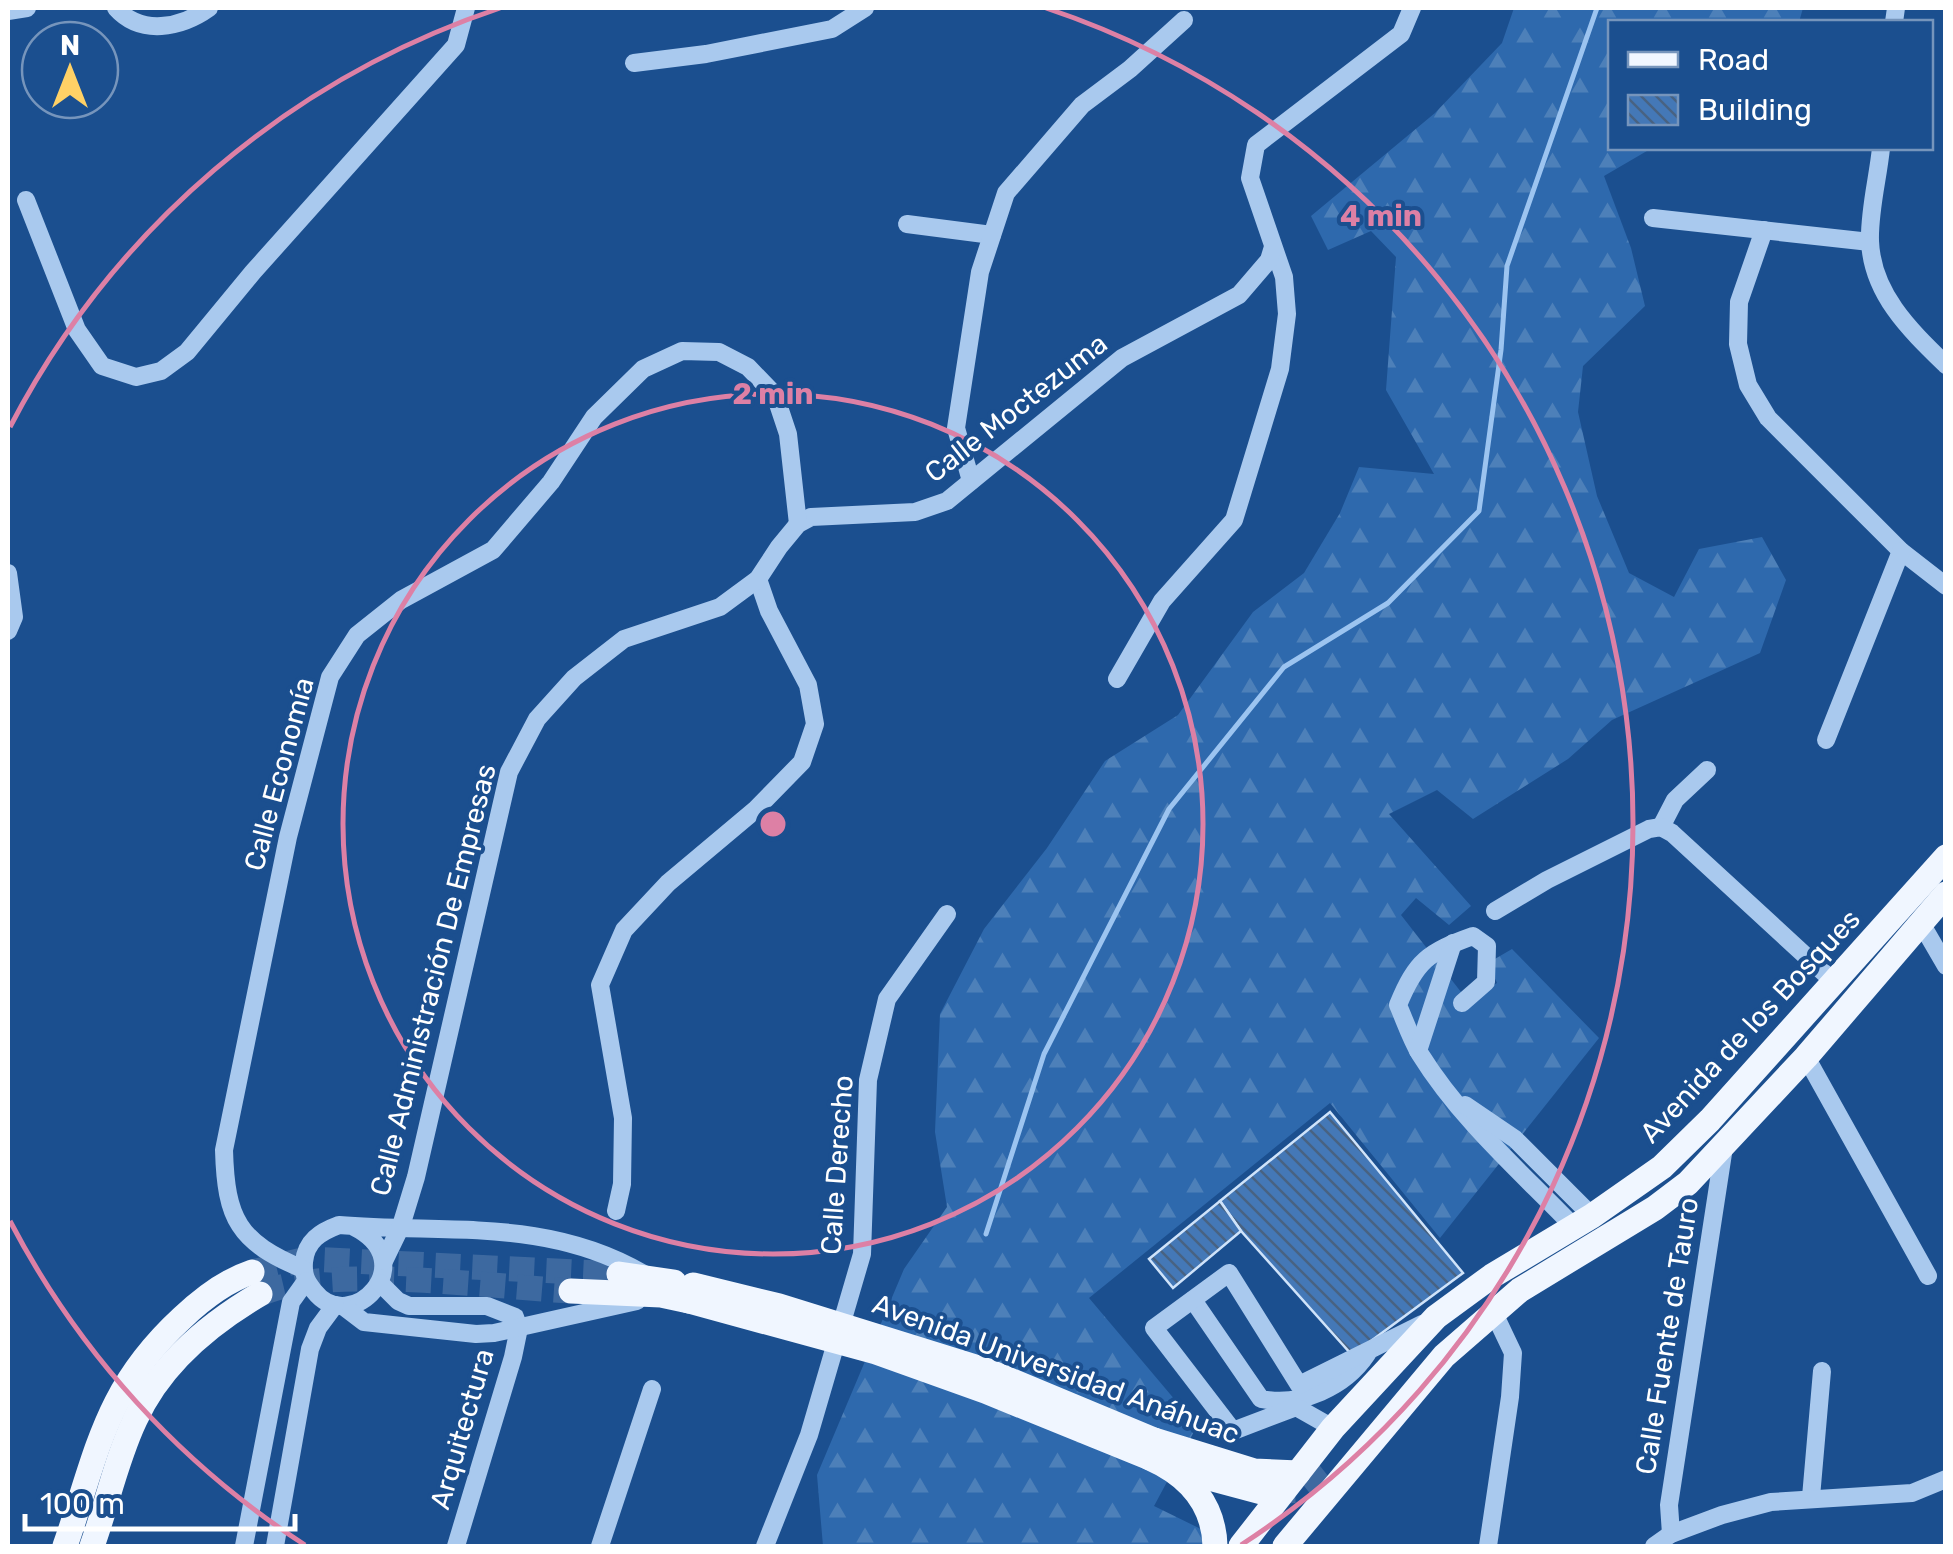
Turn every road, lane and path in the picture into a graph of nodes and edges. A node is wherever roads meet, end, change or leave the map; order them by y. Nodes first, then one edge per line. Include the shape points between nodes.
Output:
1 (27, 8) edge
2 (116, 8) edge
3 (209, 8) edge
4 (466, 8) edge
5 (865, 8) edge
6 (1412, 8) edge
7 (8, 11) edge
8 (1184, 20) dead end
9 (634, 64) dead end
10 (1881, 150) edge
11 (26, 200) dead end
12 (1653, 218) dead end
13 (906, 224) dead end
14 (1764, 230) junction
15 (992, 235) junction
16 (1870, 242) junction
17 (1273, 247) junction
18 (1946, 365) edge
19 (972, 481) junction
20 (798, 524) junction
21 (1901, 552) junction
22 (8, 573) edge
23 (758, 579) junction
24 (1946, 586) edge
25 (8, 631) edge
26 (1117, 679) dead end
27 (1826, 740) dead end
28 (1707, 770) dead end
29 (1661, 827) junction
30 (1946, 857) edge
31 (1946, 894) edge
32 (1495, 911) dead end
33 (948, 914) dead end
34 (1921, 924) junction
35 (1454, 944) junction
36 (1946, 966) edge
37 (1834, 982) junction
38 (1462, 1004) dead end
39 (1418, 1051) junction
40 (1806, 1057) junction
41 (1724, 1147) junction
42 (616, 1211) dead end
43 (1583, 1222) junction
44 (401, 1226) junction
45 (354, 1227) junction
46 (384, 1261) junction
47 (620, 1274) tunnel mouth
48 (305, 1275) junction
49 (1928, 1276) dead end
50 (380, 1283) junction
51 (656, 1287) junction
52 (1520, 1290) junction
53 (570, 1291) tunnel mouth
54 (1192, 1300) junction
55 (339, 1305) junction
56 (1494, 1313) junction
57 (1436, 1317) junction
58 (518, 1328) junction
59 (1822, 1371) dead end
60 (652, 1390) dead end
61 (1298, 1396) junction
62 (1334, 1428) junction
63 (1158, 1455) junction
64 (1329, 1472) tunnel mouth
65 (1298, 1473) junction
66 (1946, 1479) edge
67 (1265, 1493) tunnel mouth
68 (1810, 1497) junction
69 (1671, 1534) junction
70 (65, 1546) edge
71 (92, 1546) edge
72 (244, 1546) edge
73 (275, 1546) edge
74 (456, 1546) edge
75 (600, 1546) edge
76 (765, 1546) edge
77 (1214, 1546) edge
78 (1241, 1546) edge
79 (1285, 1546) edge
80 (1488, 1546) edge
81 (1654, 1546) edge

1 - 7 street
2 - 3 street via 143,26 166,26
4 - 11 street via 456,45 187,352 161,370 136,376 102,366 77,330
5 - 9 street via 832,29
6 - 17 street via 1401,34 1256,145 1250,178
8 - 15 street via 1082,105 1044,147 1006,192
10 - 16 street
12 - 14 street
13 - 15 street
14 - 16 street
14 - 21 street via 1740,302 1738,344 1748,385 1768,418
15 - 19 street via 980,272 956,428
16 - 18 street via 1881,290
17 - 19 street, Calle Moctezuma via 1239,295 1122,358
17 - 26 street via 1287,314 1280,369 1234,520 1162,602
19 - 20 street, Calle Moctezuma via 948,501 915,512 811,517
20 - 23 street, Calle Administración De Empresas
20 - 48 street, Calle Economía via 788,434 775,395 748,367 718,352 682,350 643,369 594,417 494,550 402,600 356,634 330,677 288,837 224,1150 231,1211 246,1236
21 - 24 street
21 - 27 street
22 - 25 street via 14,617
23 - 42 street via 808,685 815,724 802,762 624,930 600,985 622,1118
23 - 44 street, Calle Administración De Empresas via 720,607 624,639 574,678 537,719 509,772
28 - 29 street via 1674,800
29 - 32 street
29 - 37 street
30 - 37 main road, Avenida de los Bosques
31 - 34 main road, Avenida de los Bosques
33 - 76 street, Calle Derecho via 887,999 868,1080 862,1254 808,1435
34 - 36 street
34 - 40 main road, Avenida de los Bosques
35 - 38 street via 1474,936 1487,946 1486,982
35 - 39 street
35 - 39 street via 1418,964 1398,1005
37 - 43 main road, Avenida de los Bosques via 1662,1166
39 - 43 street via 1444,1090 1515,1139
40 - 41 main road, Avenida de los Bosques
40 - 49 street
41 - 52 main road, Avenida de los Bosques via 1655,1208
41 - 69 street, Calle Fuente de Tauro
43 - 57 main road, Avenida de los Bosques
44 - 45 street
44 - 46 street, Calle Administración De Empresas
44 - 51 street via 546,1236 623,1262
45 - 46 street via 379,1246
45 - 48 street via 324,1230 312,1240
46 - 50 street
47 - 51 main road, Avenida Universidad Anáhuac
48 - 55 street via 318,1296
48 - 72 street via 291,1302
50 - 55 street via 364,1300
50 - 58 street via 409,1306 498,1307 515,1317
51 - 53 main road, Avenida Universidad Anáhuac
51 - 58 street
51 - 63 main road, Avenida Universidad Anáhuac, bridge via 780,1306 988,1371
52 - 56 main road, Avenida de los Bosques
52 - 64 main road via 1476,1306 1436,1338
54 - 61 street via 1260,1399
54 - 61 street via 1229,1273
54 - 61 street via 1154,1328 1233,1430
55 - 58 street via 364,1322 385,1326 476,1334
55 - 73 street via 310,1349
56 - 79 main road, Avenida de los Bosques via 1429,1371
56 - 80 street via 1513,1352
57 - 61 street
57 - 62 main road, Avenida de los Bosques
58 - 74 street, Arquitectura
59 - 68 street
60 - 75 street
61 - 62 street
62 - 65 main road, Avenida de los Bosques
63 - 65 main road, Avenida Universidad Anáhuac
63 - 67 main road
63 - 77 main road, Avenida Universidad Anáhuac via 1206,1506
65 - 78 main road, Avenida de los Bosques
66 - 68 street via 1877,1498
68 - 69 street via 1755,1506
69 - 81 street
70 - 71 main road via 102,1434 134,1370 200,1300 239,1276 256,1283 154,1386 133,1423

